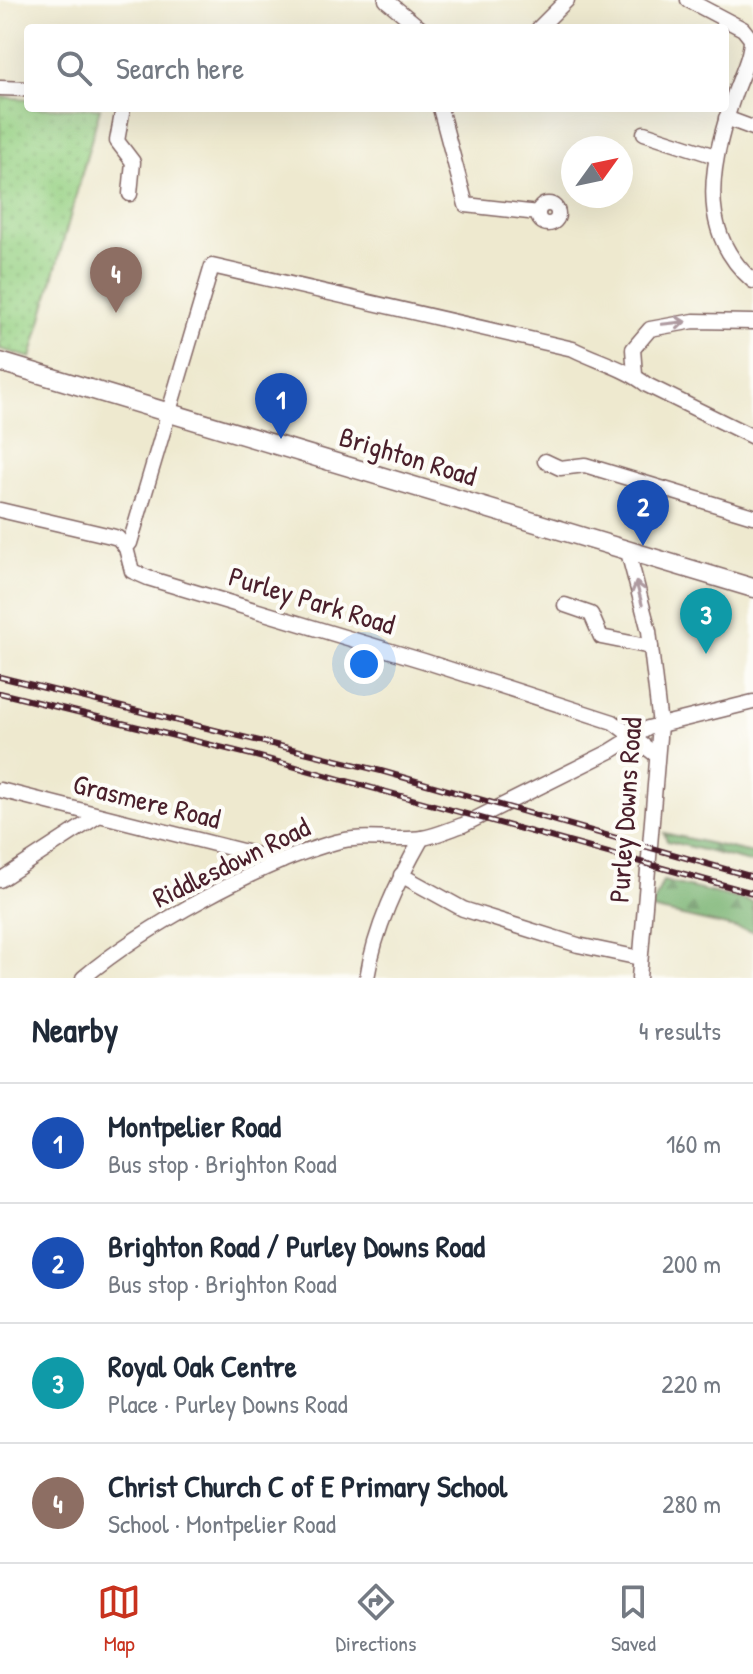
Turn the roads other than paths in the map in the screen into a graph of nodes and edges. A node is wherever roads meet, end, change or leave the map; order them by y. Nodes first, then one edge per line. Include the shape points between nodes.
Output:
1 (386, 0) edge
2 (567, 0) edge
3 (688, 0) edge
4 (415, 24) edge
5 (543, 24) edge
6 (0, 88) edge
7 (24, 89) edge
8 (729, 110) edge
9 (122, 112) edge
10 (441, 112) edge
11 (728, 112) edge
12 (726, 118) junction
13 (753, 128) edge
14 (644, 133) dead end
15 (715, 156) junction
16 (130, 194) dead end
17 (538, 213) dead end
18 (753, 281) edge
19 (753, 322) edge
20 (0, 362) edge
21 (635, 375) junction
22 (168, 412) junction
23 (753, 437) edge
24 (545, 461) dead end
25 (0, 510) edge
26 (753, 516) edge
27 (126, 548) junction
28 (628, 552) junction
29 (753, 588) edge
30 (565, 605) dead end
31 (651, 647) junction
32 (753, 702) edge
33 (660, 725) junction
34 (633, 737) junction
35 (656, 755) junction
36 (0, 790) edge
37 (98, 816) junction
38 (422, 838) junction
39 (282, 861) junction
40 (401, 875) junction
41 (0, 880) edge
42 (640, 958) junction
43 (83, 978) edge
44 (367, 978) edge
45 (639, 978) edge

1 - 4 street
2 - 5 street
3 - 8 street via 749,35 751,48
6 - 7 street
9 - 16 street via 117,141 133,162
10 - 17 street via 466,205
11 - 12 street
12 - 13 street
12 - 15 street
14 - 15 street
15 - 18 street via 711,193 716,222 729,252
21 -> 19 street via 633,349 650,329 694,321
20 - 22 main road, Brighton Road
21 - 22 street via 573,349 212,266
21 - 23 street
22 - 27 street
22 - 28 main road, Brighton Road
24 - 26 street via 560,468 585,465
25 - 27 street via 118,538
27 - 34 street, Purley Park Road via 132,571 148,578 598,717
28 - 29 main road, Brighton Road
31 -> 28 street, Purley Downs Road
30 - 31 street via 591,614 601,637
31 - 33 street, Purley Downs Road
32 - 33 street, Riddlesdown Road
33 - 34 street, Riddlesdown Road
33 - 35 street, Purley Downs Road
34 - 35 street
34 - 38 street, Riddlesdown Road via 463,825
35 - 42 street, Purley Downs Road
36 - 37 street, Grasmere Road
37 - 39 street, Grasmere Road
37 - 41 street
38 - 39 street, Riddlesdown Road via 339,840
38 - 40 street
39 - 43 street, Riddlesdown Road via 132,940
40 - 42 street via 463,909 578,945
40 - 44 street via 373,944
42 - 45 street, Purley Downs Road

